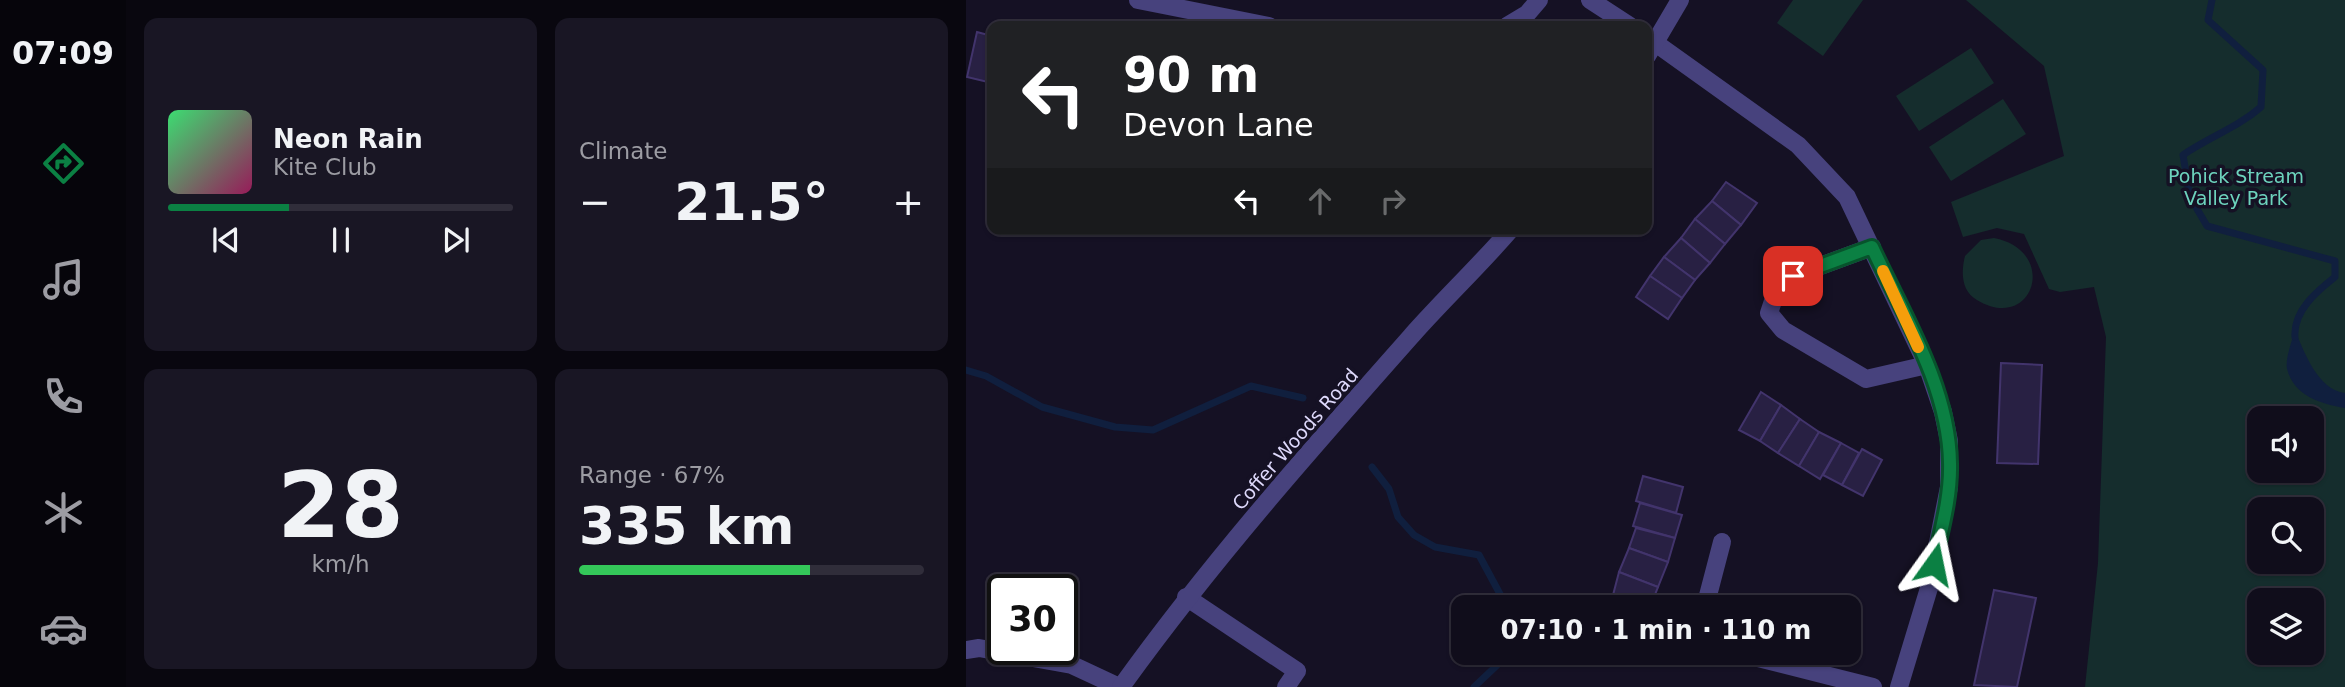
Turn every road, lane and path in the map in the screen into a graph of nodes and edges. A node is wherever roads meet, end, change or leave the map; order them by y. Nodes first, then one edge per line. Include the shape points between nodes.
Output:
1 (1138, 0) edge
2 (1539, 0) edge
3 (1590, 0) edge
4 (1680, 0) edge
5 (1198, 6) edge
6 (1251, 21) edge
7 (1515, 21) edge
8 (1622, 21) edge
9 (1652, 42) edge
10 (1652, 46) edge
11 (1505, 235) edge
12 (1872, 247) junction
13 (1927, 365) junction
14 (1722, 542) dead end
15 (1708, 595) edge
16 (1186, 597) junction
17 (966, 650) edge
18 (1786, 665) edge
19 (1120, 687) edge
20 (1286, 687) edge
21 (1873, 687) edge
22 (1899, 687) edge

1 - 5 street
2 - 7 street
3 - 8 street
4 - 9 street
5 - 6 street
10 - 12 street via 1798,145 1847,197
11 - 16 street, Coffer Woods Road via 1415,332
12 - 13 street
12 - 13 street via 1793,276 1776,292 1769,313 1783,330 1866,379
13 - 22 street via 1945,422 1949,487 1929,588
14 - 15 street
16 - 19 street, Coffer Woods Road
16 - 20 street via 1297,671
17 - 19 street via 979,648 1072,665
18 - 21 street

